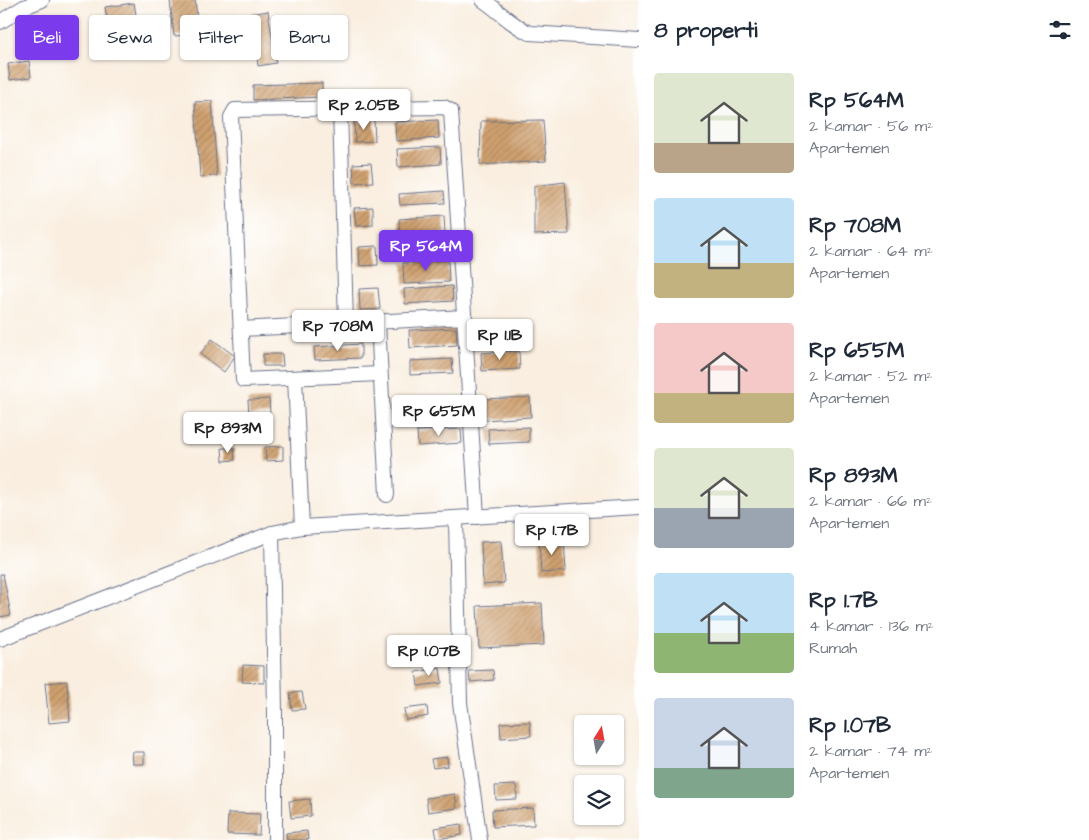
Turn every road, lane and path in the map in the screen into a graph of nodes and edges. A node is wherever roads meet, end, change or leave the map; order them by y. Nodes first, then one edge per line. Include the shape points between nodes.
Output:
1 (42, 0) edge
2 (483, 0) edge
3 (0, 22) edge
4 (639, 40) edge
5 (340, 108) junction
6 (459, 246) junction
7 (391, 249) dead end
8 (465, 317) junction
9 (378, 322) junction
10 (346, 324) junction
11 (242, 329) junction
12 (380, 374) junction
13 (295, 378) junction
14 (387, 496) dead end
15 (639, 507) edge
16 (477, 517) junction
17 (456, 519) junction
18 (302, 527) junction
19 (272, 533) junction
20 (0, 639) edge
21 (275, 840) edge
22 (480, 840) edge

1 - 3 street
2 - 4 street via 530,33
5 - 6 street via 450,109
5 - 10 street
5 - 11 street via 238,110 231,114
6 - 7 street
6 - 8 street
8 - 9 street
8 - 16 street
9 - 10 street
9 - 12 street
10 - 11 street
11 - 13 street via 243,380
12 - 13 street
12 - 14 street
13 - 18 street
15 - 16 street
16 - 17 street
17 - 18 street
17 - 22 street via 460,704
18 - 19 street
19 - 20 street
19 - 21 street

